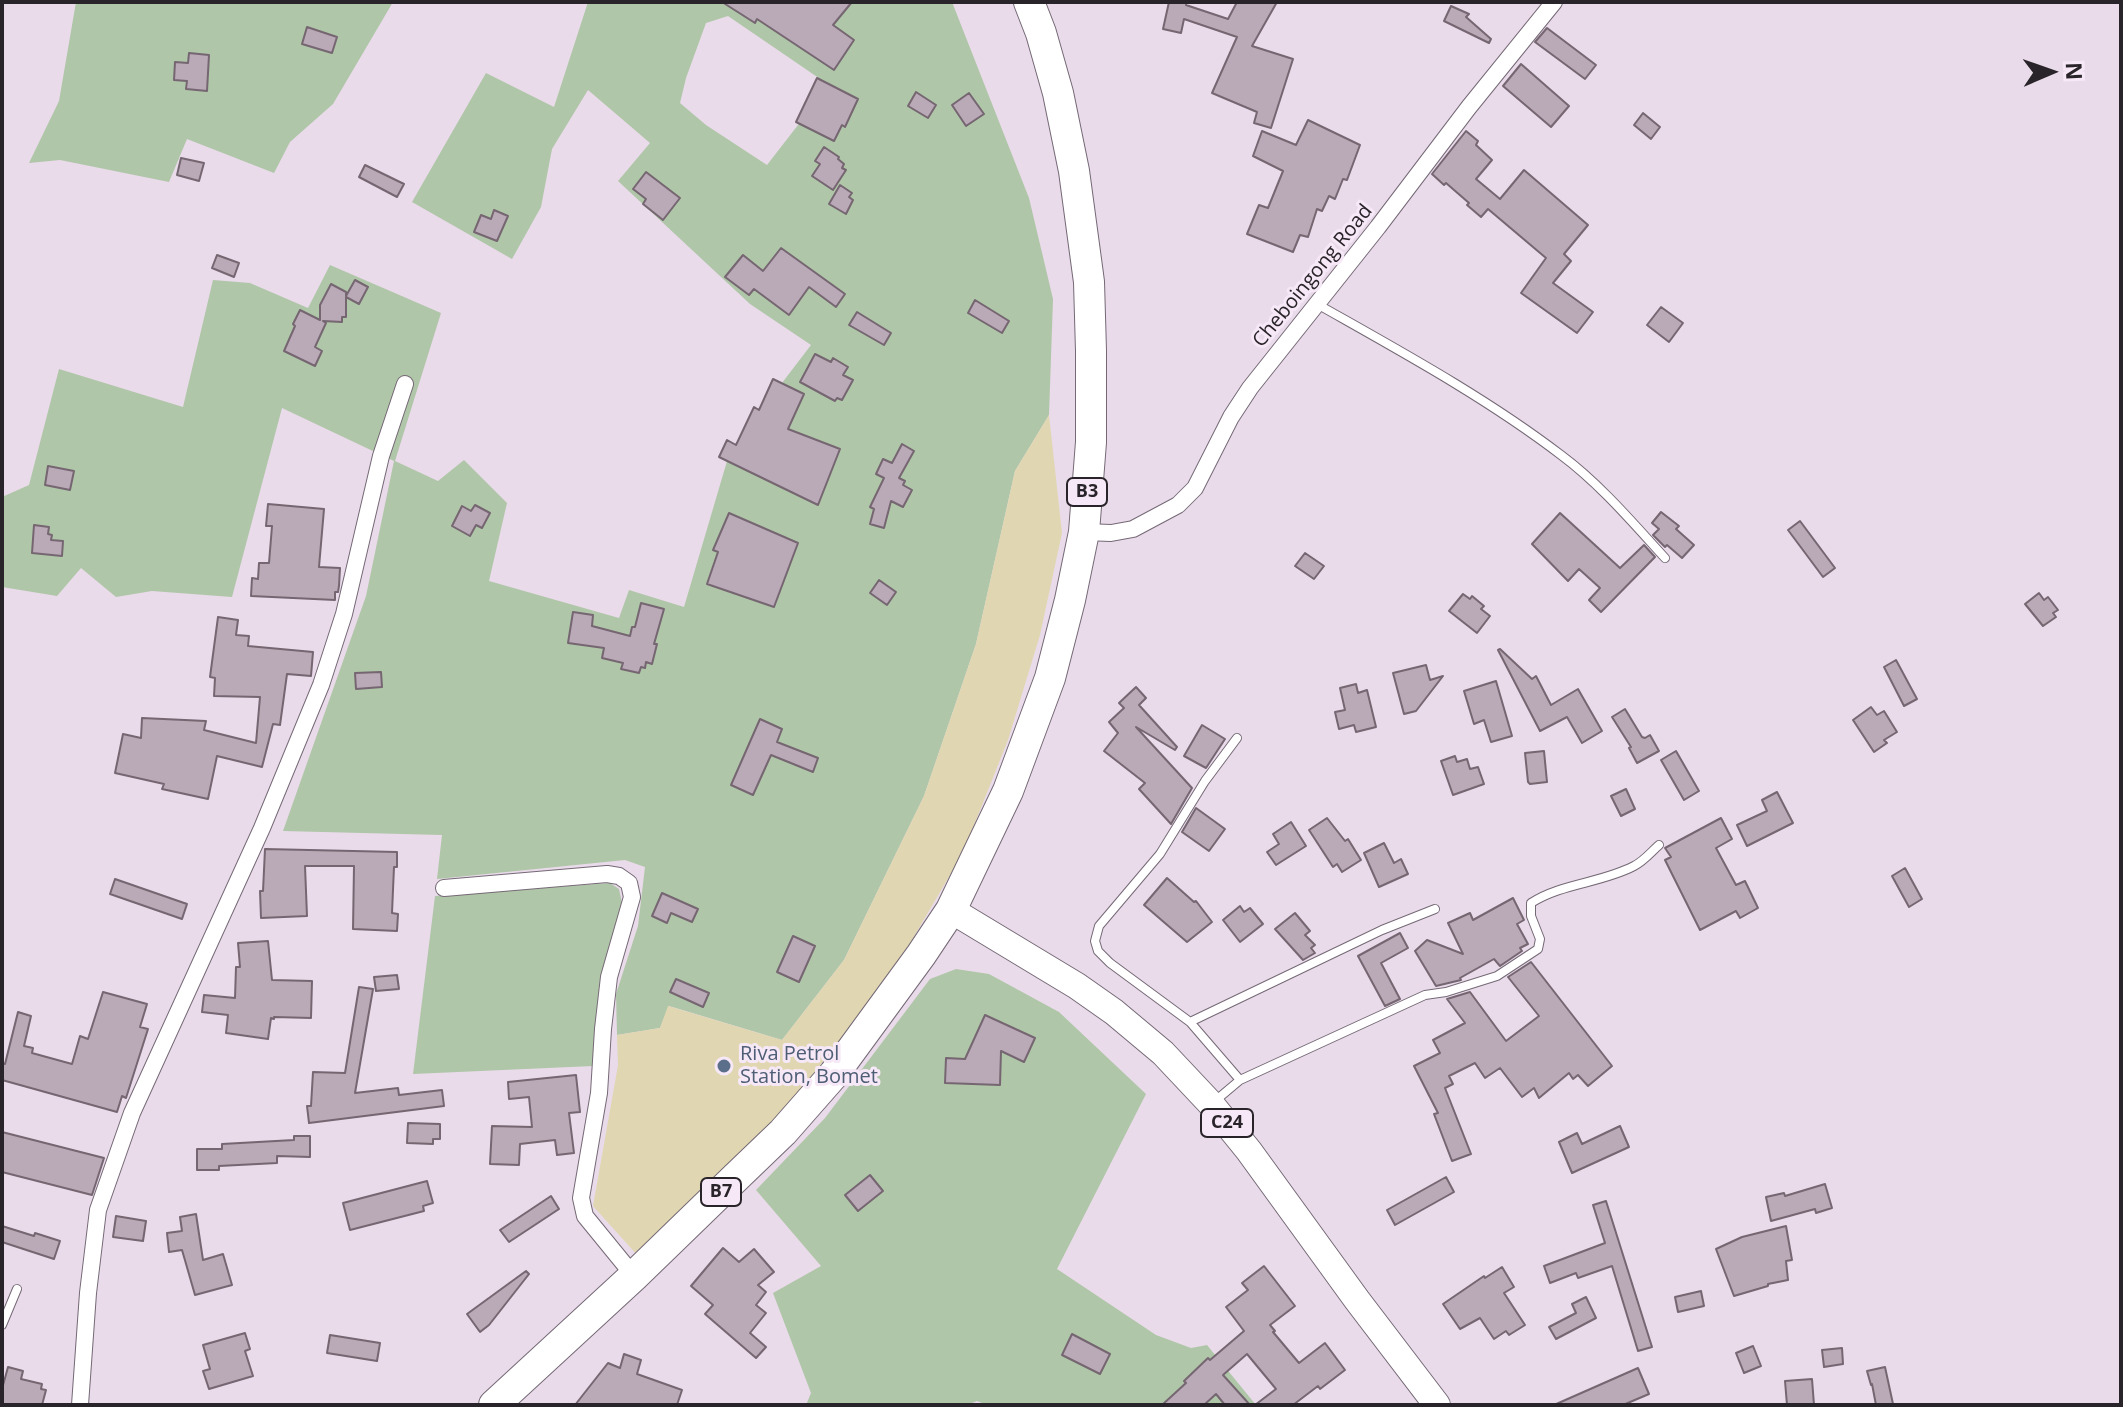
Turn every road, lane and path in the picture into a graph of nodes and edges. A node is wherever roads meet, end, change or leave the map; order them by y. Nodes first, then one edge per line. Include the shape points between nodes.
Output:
1 (1029, 2) edge
2 (1554, 2) edge
3 (1316, 304) junction
4 (405, 384) dead end
5 (1084, 532) junction
6 (1665, 558) dead end
7 (1237, 738) dead end
8 (1659, 845) dead end
9 (444, 888) dead end
10 (1435, 909) dead end
11 (951, 910) junction
12 (921, 955) joint
13 (1190, 1022) junction
14 (1240, 1080) junction
15 (1211, 1104) junction
16 (634, 1276) junction
17 (17, 1289) dead end
18 (2, 1325) edge
19 (80, 1405) edge
20 (494, 1405) edge
21 (1437, 1405) edge

1 - 5 highway, B3 via 1058,93 1089,282 1091,442
2 - 3 street, Cheboingong Road
3 - 5 street, Cheboingong Road via 1250,388 1195,488 1178,505 1133,529
3 - 6 lane via 1417,360 1563,457
4 - 19 street via 321,685 132,1113 98,1210
5 - 11 highway, B3 via 1050,678 1008,791
7 - 13 lane via 1160,854 1099,926 1095,941 1110,963
8 - 14 lane via 1637,865 1531,903 1538,949 1497,976 1425,995
9 - 16 street via 607,874 629,883 631,905 609,977 599,1093 581,1198 585,1216
10 - 13 lane
11 - 12 highway, B3
11 - 15 main road, C24 via 1114,1012
12 - 16 highway, B7 via 803,1109
13 - 14 lane
14 - 15 lane
15 - 21 main road, C24
16 - 20 highway, B7
17 - 18 lane

